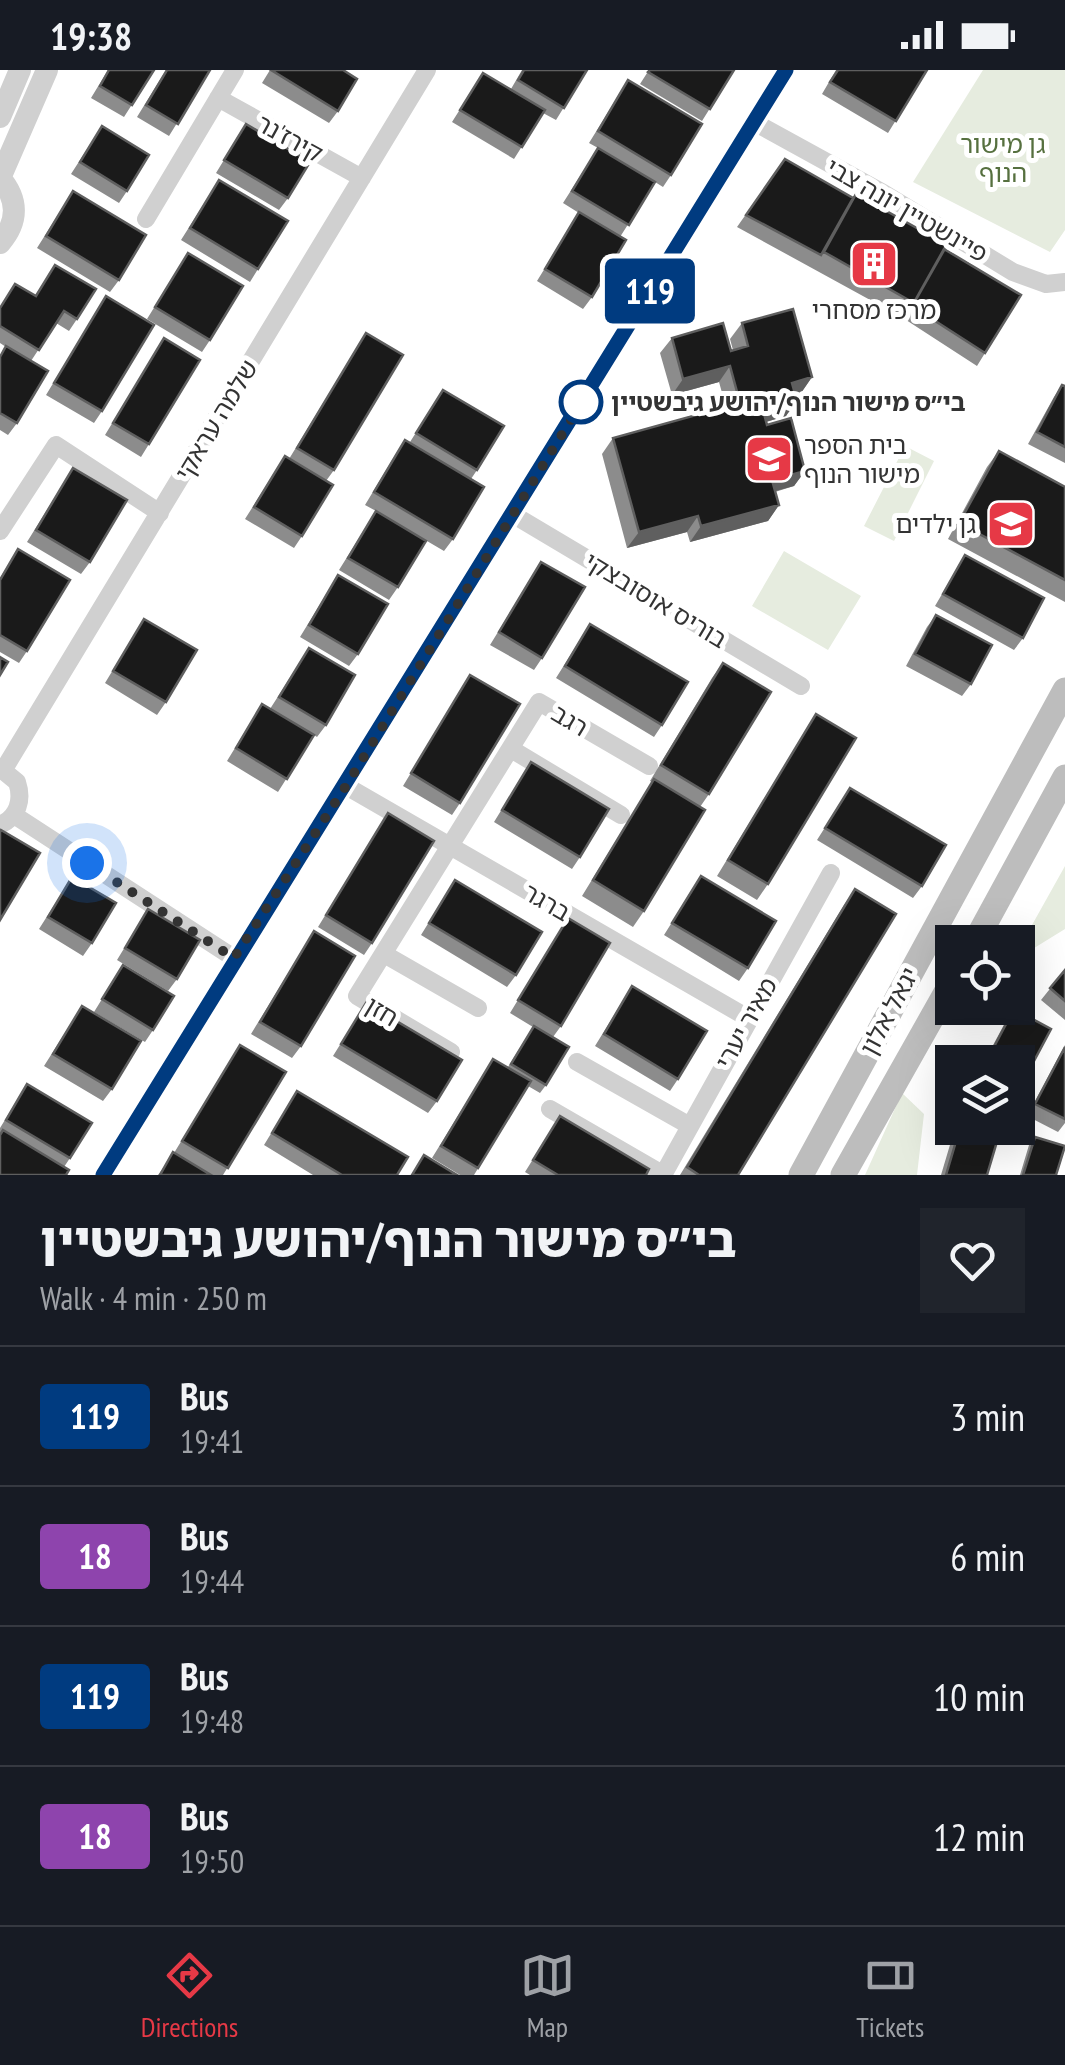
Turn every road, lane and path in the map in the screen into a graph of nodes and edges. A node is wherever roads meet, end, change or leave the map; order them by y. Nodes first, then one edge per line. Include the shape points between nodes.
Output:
1 (20, 70) edge
2 (46, 70) edge
3 (235, 70) edge
4 (427, 70) edge
5 (786, 70) edge
6 (218, 98) junction
7 (0, 117) edge
8 (754, 122) junction
9 (0, 178) edge
10 (362, 178) junction
11 (146, 219) dead end
12 (0, 243) edge
13 (1065, 282) edge
14 (160, 513) junction
15 (512, 514) junction
16 (0, 531) edge
17 (801, 686) dead end
18 (1065, 690) edge
19 (511, 749) junction
20 (649, 766) dead end
21 (2, 769) edge
22 (1065, 777) edge
23 (346, 786) junction
24 (620, 815) dead end
25 (7, 820) edge
26 (452, 847) junction
27 (831, 873) dead end
28 (984, 925) edge
29 (384, 954) junction
30 (234, 958) junction
31 (478, 1008) dead end
32 (935, 1012) edge
33 (748, 1018) junction
34 (451, 1052) edge
35 (578, 1062) dead end
36 (550, 1109) dead end
37 (690, 1126) junction
38 (103, 1175) edge
39 (664, 1175) edge
40 (801, 1175) edge
41 (844, 1175) edge

1 - 7 street
2 - 9 street
3 - 6 street
4 - 10 street, שלמה עראקי
5 - 8 street
6 - 10 street, קירז'נר
6 - 11 street
8 - 13 street, פיינשטיין יונה צבי via 1013,272 1046,284
8 - 15 street
9 - 12 street via 15,203 15,218
10 - 14 street, שלמה עראקי
14 - 16 street via 56,445
14 - 21 street, שלמה עראקי
15 - 17 street, בוריס אוסובצקי
15 - 23 street
18 - 40 main road, יגאל אלון
19 - 20 street, רגב via 539,702
19 - 24 street
19 - 26 street, רגב
21 - 25 street via 20,790
22 - 28 main road
23 - 26 street, ברגר
23 - 30 street
25 - 30 street
26 - 29 street, חזן
26 - 33 street, ברגר
27 - 33 street, מאיר יערי
29 - 31 street, חזן
29 - 34 street, חזן via 357,996
30 - 38 street
32 - 41 main road, יגאל אלון
33 - 37 street, מאיר יערי
35 - 37 street
36 - 39 street
37 - 39 street, מאיר יערי

